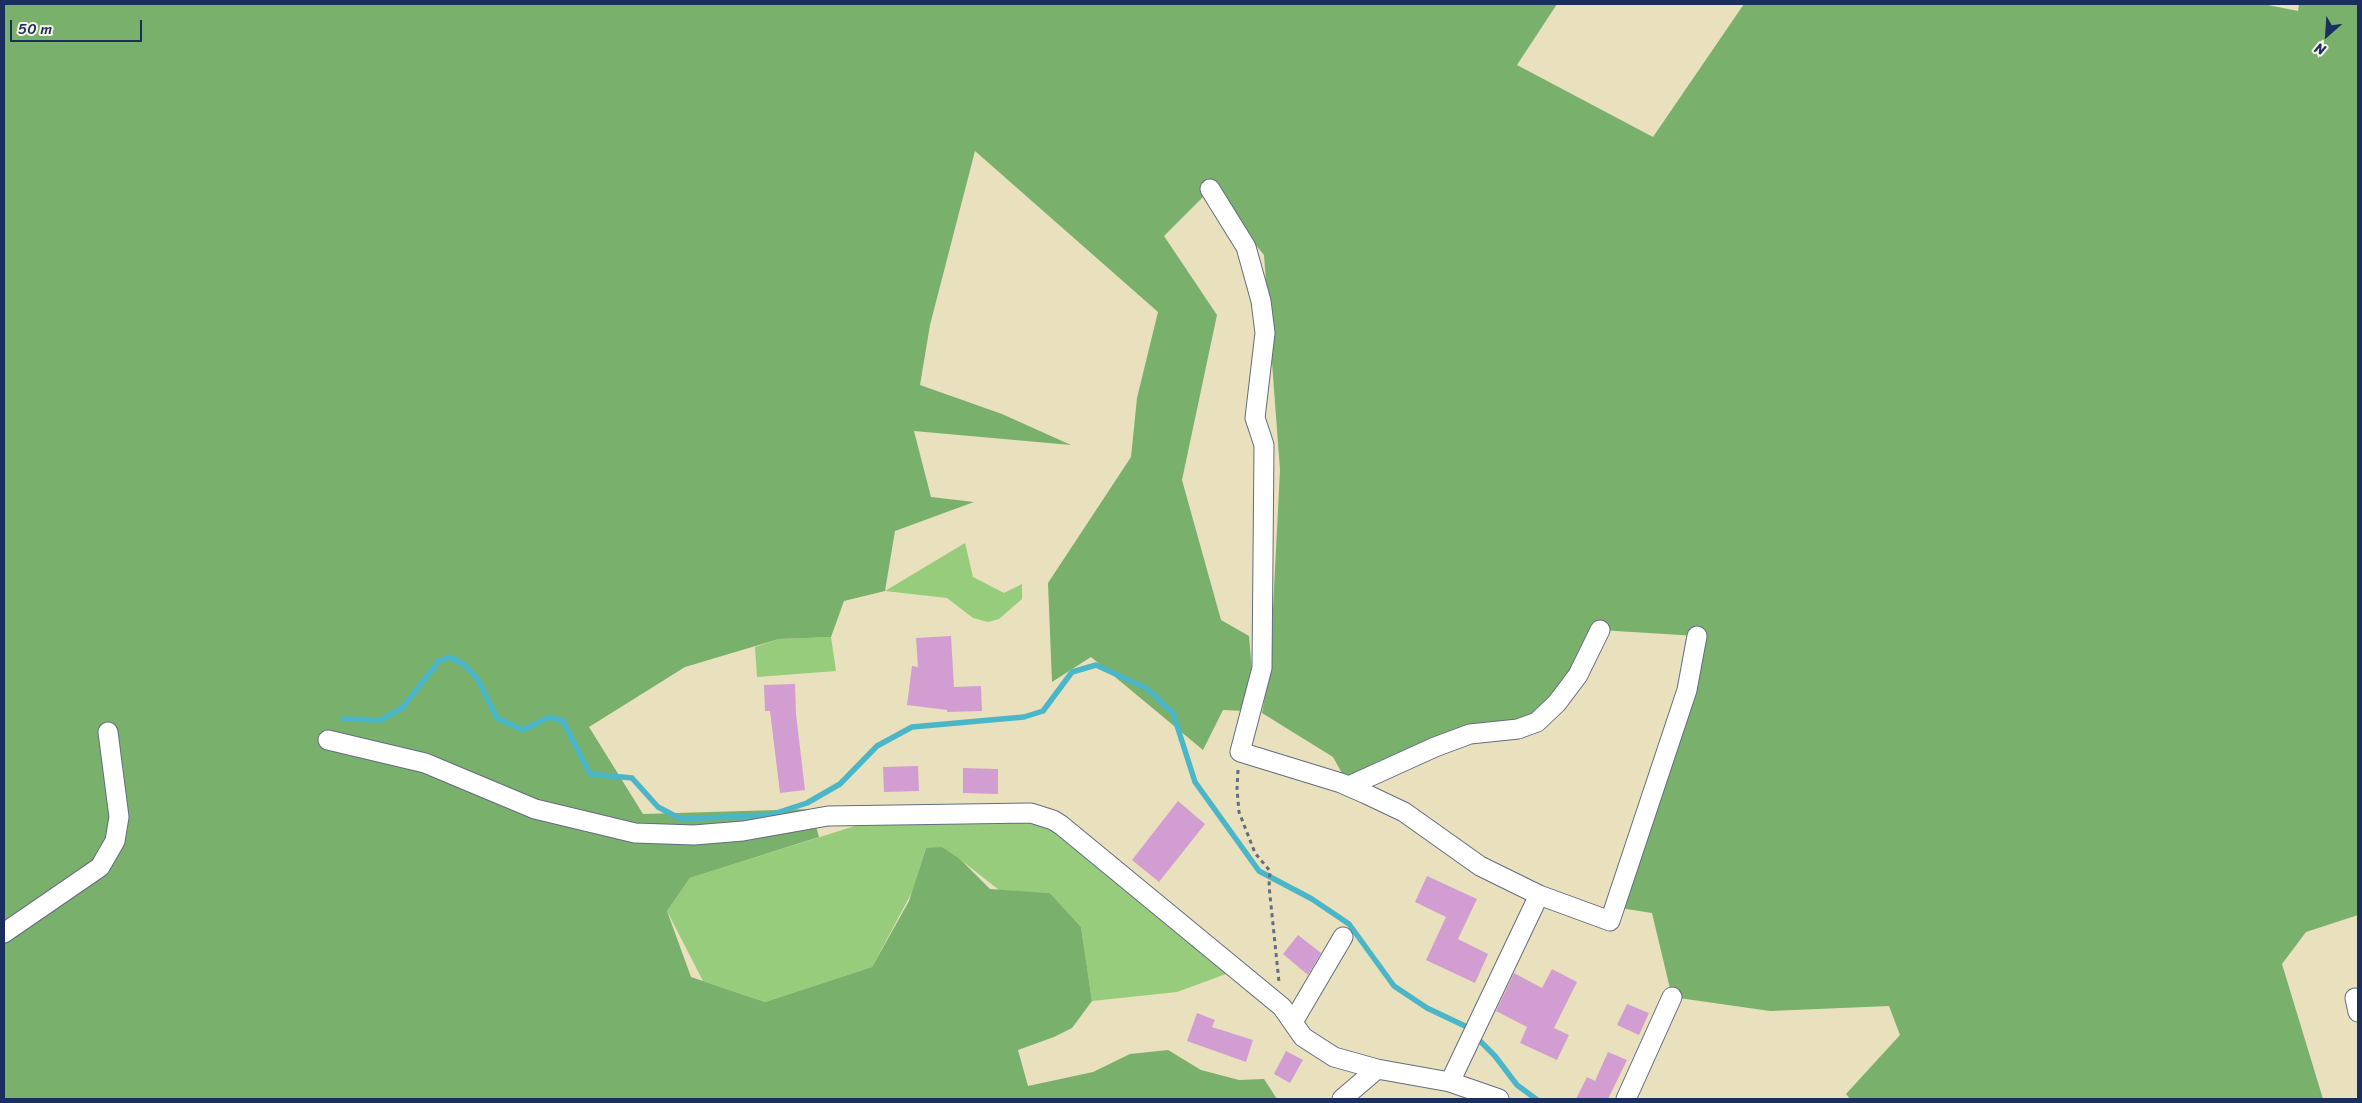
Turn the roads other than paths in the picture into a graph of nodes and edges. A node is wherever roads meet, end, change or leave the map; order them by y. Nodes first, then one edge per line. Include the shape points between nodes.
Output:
1 (1210, 189) dead end
2 (1600, 630) dead end
3 (1697, 636) dead end
4 (108, 732) dead end
5 (328, 740) dead end
6 (1349, 786) junction
7 (1539, 895) junction
8 (4, 932) edge
9 (1343, 937) dead end
10 (1672, 997) dead end
11 (1293, 1022) junction
12 (1376, 1068) junction
13 (1450, 1082) junction
14 (1342, 1099) edge
15 (1499, 1099) edge
16 (1626, 1099) edge

1 - 6 street via 1246,247 1261,301 1265,333 1255,418 1264,445 1262,668 1240,752
2 - 6 street via 1578,675 1557,703 1537,722 1518,729 1470,734
3 - 7 street via 1687,690 1610,921
4 - 8 street via 119,817 115,841 100,867
5 - 11 street via 424,763 535,809 635,833 694,836 828,816 1031,813 1053,820 1282,1007
6 - 7 street via 1404,812 1480,866
7 - 13 street
9 - 11 street
10 - 16 street
11 - 12 street via 1303,1038 1334,1057
12 - 13 street
12 - 14 street
13 - 15 street

